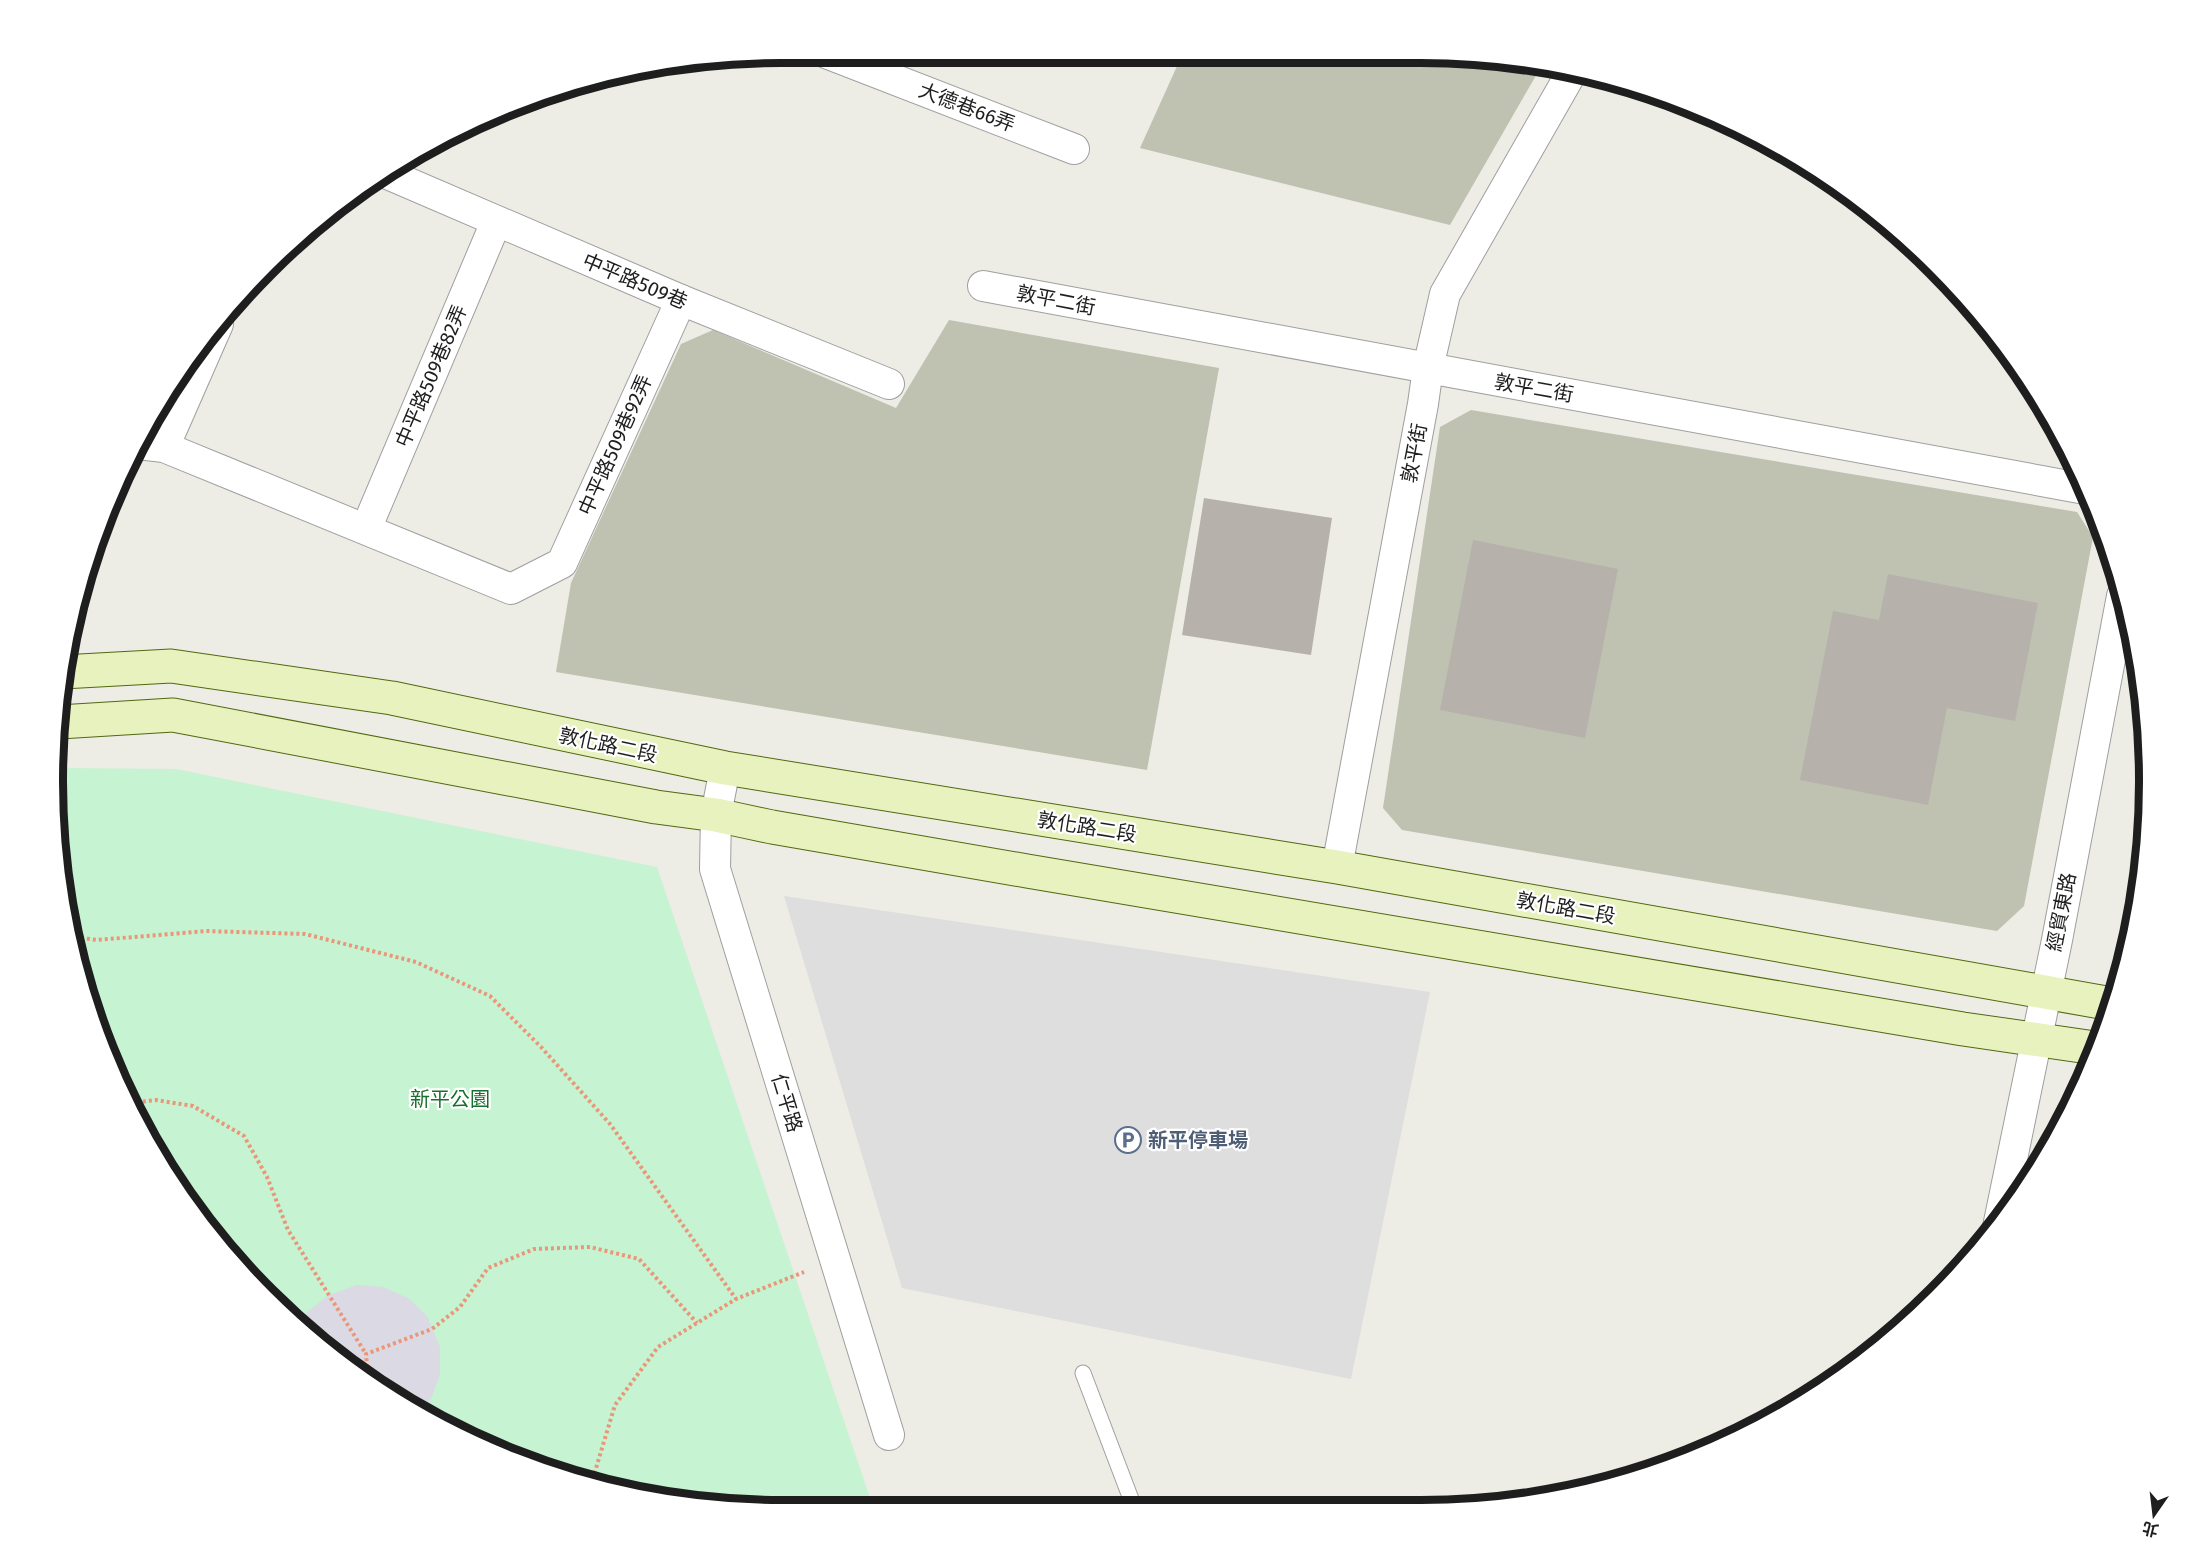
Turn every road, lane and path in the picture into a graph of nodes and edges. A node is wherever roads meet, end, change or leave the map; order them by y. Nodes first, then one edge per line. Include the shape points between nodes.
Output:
1 (860, 63) edge
2 (1568, 78) edge
3 (1074, 149) dead end
4 (393, 177) edge
5 (496, 222) junction
6 (983, 286) dead end
7 (681, 300) junction
8 (1428, 368) junction
9 (193, 370) edge
10 (890, 384) dead end
11 (151, 445) edge
12 (2075, 487) edge
13 (366, 529) junction
14 (2119, 613) edge
15 (72, 671) edge
16 (66, 722) edge
17 (725, 768) junction
18 (716, 815) junction
19 (1337, 867) junction
20 (80, 938) edge
21 (2045, 992) junction
22 (2104, 1003) edge
23 (2036, 1041) junction
24 (2087, 1047) edge
25 (139, 1102) edge
26 (2003, 1203) edge
27 (836, 1260) junction
28 (736, 1299) junction
29 (697, 1323) junction
30 (366, 1354) junction
31 (367, 1368) edge
32 (1083, 1373) dead end
33 (889, 1435) dead end
34 (594, 1475) edge
35 (1131, 1500) edge

1 - 3 street, 大德巷66弄
2 - 8 street, 敦平街 via 1444,294
4 - 5 street, 中平路509巷
5 - 7 street, 中平路509巷
5 - 13 street, 中平路509巷82弄
6 - 8 street, 敦平二街
7 - 10 street, 中平路509巷
7 - 13 street, 中平路509巷92弄 via 562,563 511,589
8 - 12 street, 敦平二街
8 - 19 street, 敦平街
9 - 11 street
11 - 13 street, 中平路509巷92弄
14 - 21 street, 經貿東路
15 - 17 street, 敦化路二段 via 171,666 392,698
16 - 18 street via 173,715
17 - 18 street, 仁平路
17 - 19 street, 敦化路二段
18 - 23 street via 1333,924
18 - 27 street, 仁平路 via 715,869
19 - 21 street, 敦化路二段
20 - 28 path via 97,940 206,931 306,934 416,962 490,996 610,1124
21 - 22 street, 敦化路二段
21 - 23 street, 經貿東路
23 - 24 street
23 - 26 street, 經貿東路
25 - 30 path via 156,1100 193,1106 244,1136 267,1177 288,1230
27 - 28 path
27 - 33 street, 仁平路
28 - 29 path
29 - 30 path via 639,1259 590,1247 534,1249 488,1268 460,1307 432,1329
29 - 34 path via 658,1347 615,1405
30 - 31 path
32 - 35 lane

